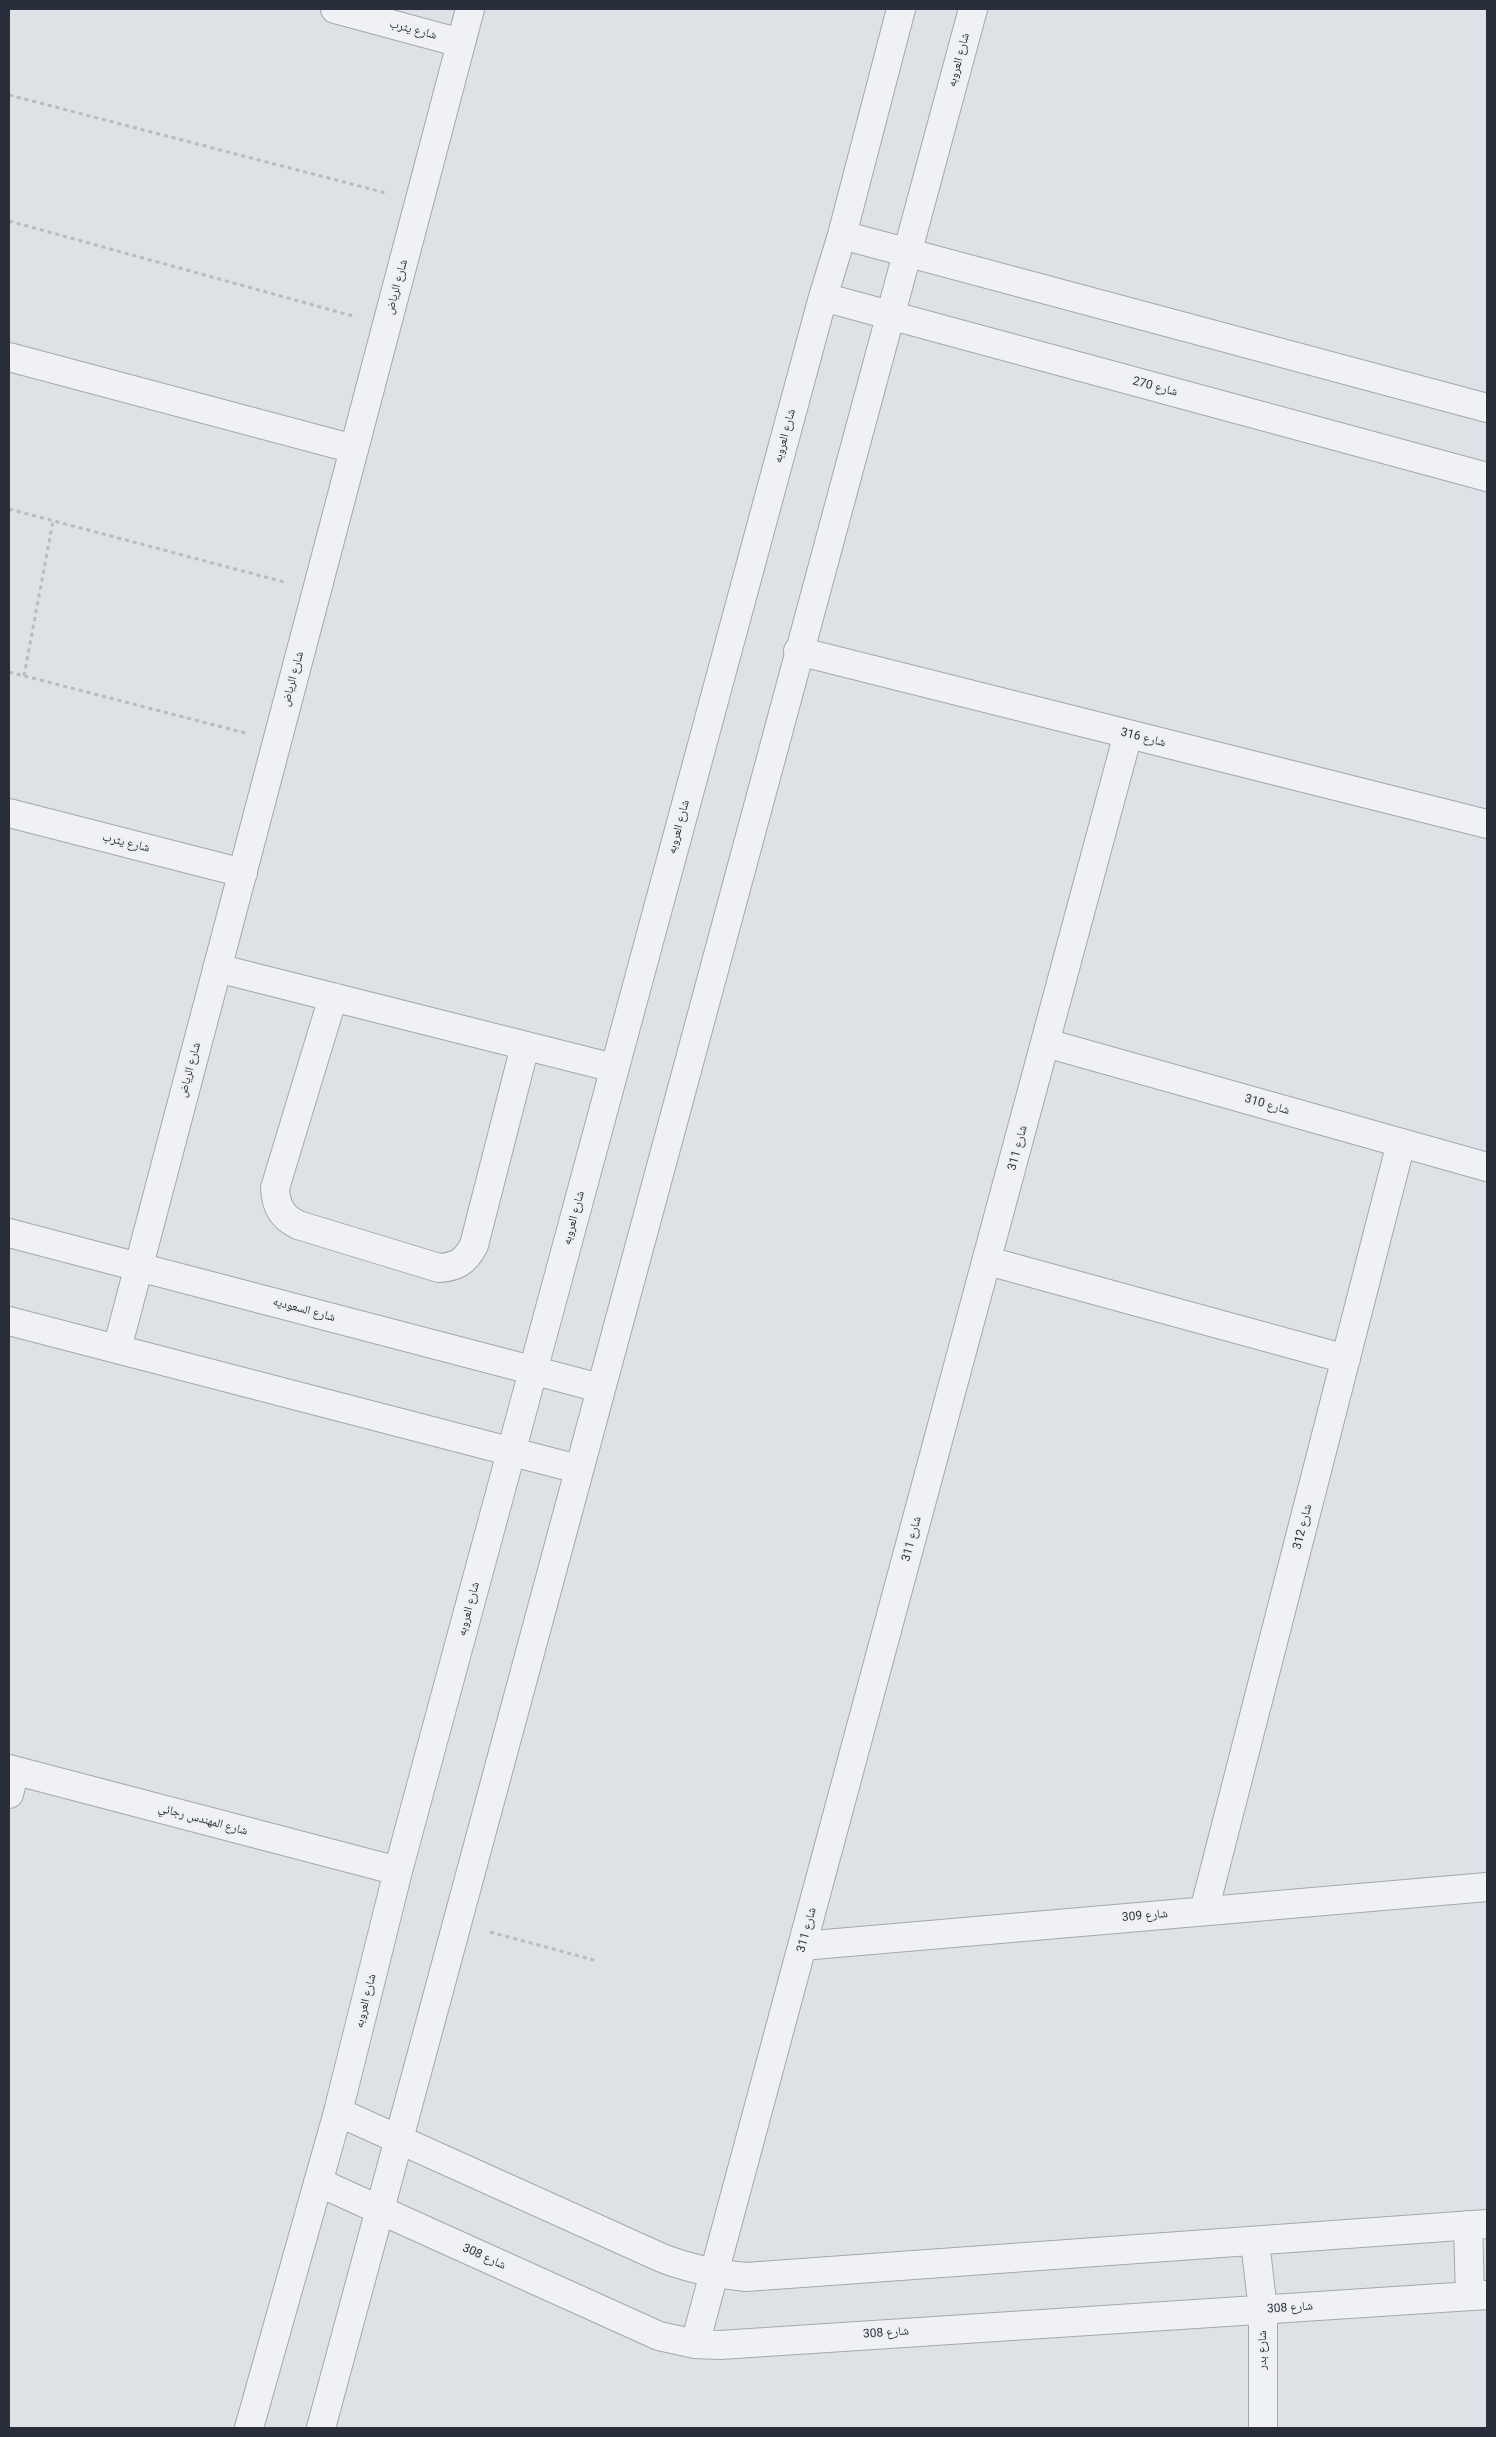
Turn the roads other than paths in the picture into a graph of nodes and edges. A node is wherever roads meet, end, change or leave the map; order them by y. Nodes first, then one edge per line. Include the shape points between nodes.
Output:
1 (336, 9) edge
2 (470, 9) edge
3 (901, 9) edge
4 (972, 9) edge
5 (461, 43) junction
6 (842, 235) junction
7 (906, 252) junction
8 (823, 297) junction
9 (890, 315) junction
10 (9, 357) edge
11 (1487, 408) edge
12 (354, 449) junction
13 (1487, 478) edge
14 (798, 651) junction
15 (1128, 734) junction
16 (9, 813) edge
17 (1487, 824) edge
18 (243, 873) junction
19 (217, 968) junction
20 (333, 997) junction
21 (1046, 1043) junction
22 (525, 1046) junction
23 (614, 1068) junction
24 (1401, 1143) junction
25 (1487, 1167) edge
26 (9, 1233) edge
27 (988, 1261) junction
28 (138, 1267) junction
29 (9, 1321) edge
30 (117, 1349) junction
31 (1346, 1359) junction
32 (534, 1370) junction
33 (600, 1388) junction
34 (512, 1451) junction
35 (578, 1468) junction
36 (11, 1778) edge
37 (398, 1871) junction
38 (1487, 1886) edge
39 (1204, 1911) junction
40 (802, 1946) junction
41 (338, 2112) junction
42 (400, 2139) junction
43 (318, 2182) junction
44 (379, 2210) junction
45 (1478, 2225) edge
46 (1255, 2242) junction
47 (714, 2274) junction
48 (1479, 2296) edge
49 (1263, 2310) junction
50 (695, 2344) junction
51 (249, 2428) edge
52 (321, 2428) edge
53 (1263, 2428) edge

1 - 5 street, شارع يثرب
2 - 5 street, شارع الرياض
3 - 6 street, شارع العروبه
4 - 7 street, شارع العروبه
5 - 12 street, شارع الرياض
6 - 7 street
6 - 8 street, شارع العروبه
7 - 9 street, شارع العروبه
7 - 11 street
8 - 9 street, شارع 270
8 - 23 street, شارع العروبه
9 - 13 street, شارع 270
9 - 14 street, شارع العروبه
10 - 12 street
12 - 18 street, شارع الرياض
14 - 15 street, شارع 316
14 - 33 street, شارع العروبه
15 - 17 street, شارع 316
15 - 21 street, شارع 311
16 - 18 street, شارع يثرب
18 - 19 street, شارع الرياض
19 - 20 street
19 - 28 street, شارع الرياض
20 - 22 street
20 - 22 street via 275,1188 280,1211 298,1225 440,1268 457,1265 474,1246
21 - 24 street, شارع 310
21 - 27 street, شارع 311
22 - 23 street
23 - 32 street, شارع العروبه
24 - 25 street, شارع 310
24 - 31 street, شارع 312
26 - 28 street, شارع السعوديه
27 - 31 street
27 - 40 street, شارع 311
28 - 30 street, شارع الرياض
28 - 32 street, شارع السعوديه
29 - 30 street
30 - 34 street
31 - 39 street, شارع 312
32 - 33 street, شارع السعوديه
32 - 34 street, شارع العروبه
33 - 35 street, شارع العروبه
34 - 35 street
34 - 37 street, شارع العروبه
35 - 42 street, شارع العروبه
36 - 37 street, شارع المهندس رجائي
37 - 41 street, شارع العروبه
38 - 39 street, شارع 309
39 - 40 street, شارع 309
40 - 47 street, شارع 311
41 - 42 street
41 - 43 street, شارع العروبه
42 - 44 street, شارع العروبه
42 - 47 street via 662,2258
43 - 44 street, شارع 308
43 - 51 street, شارع العروبه
44 - 50 street, شارع 308 via 659,2336
44 - 52 street, شارع العروبه
45 - 46 street
45 - 48 street
46 - 47 street via 779,2277 746,2278
46 - 49 street, شارع بدر
47 - 50 street, شارع 311
48 - 49 street, شارع 308
49 - 50 street, شارع 308
49 - 53 street, شارع بدر

